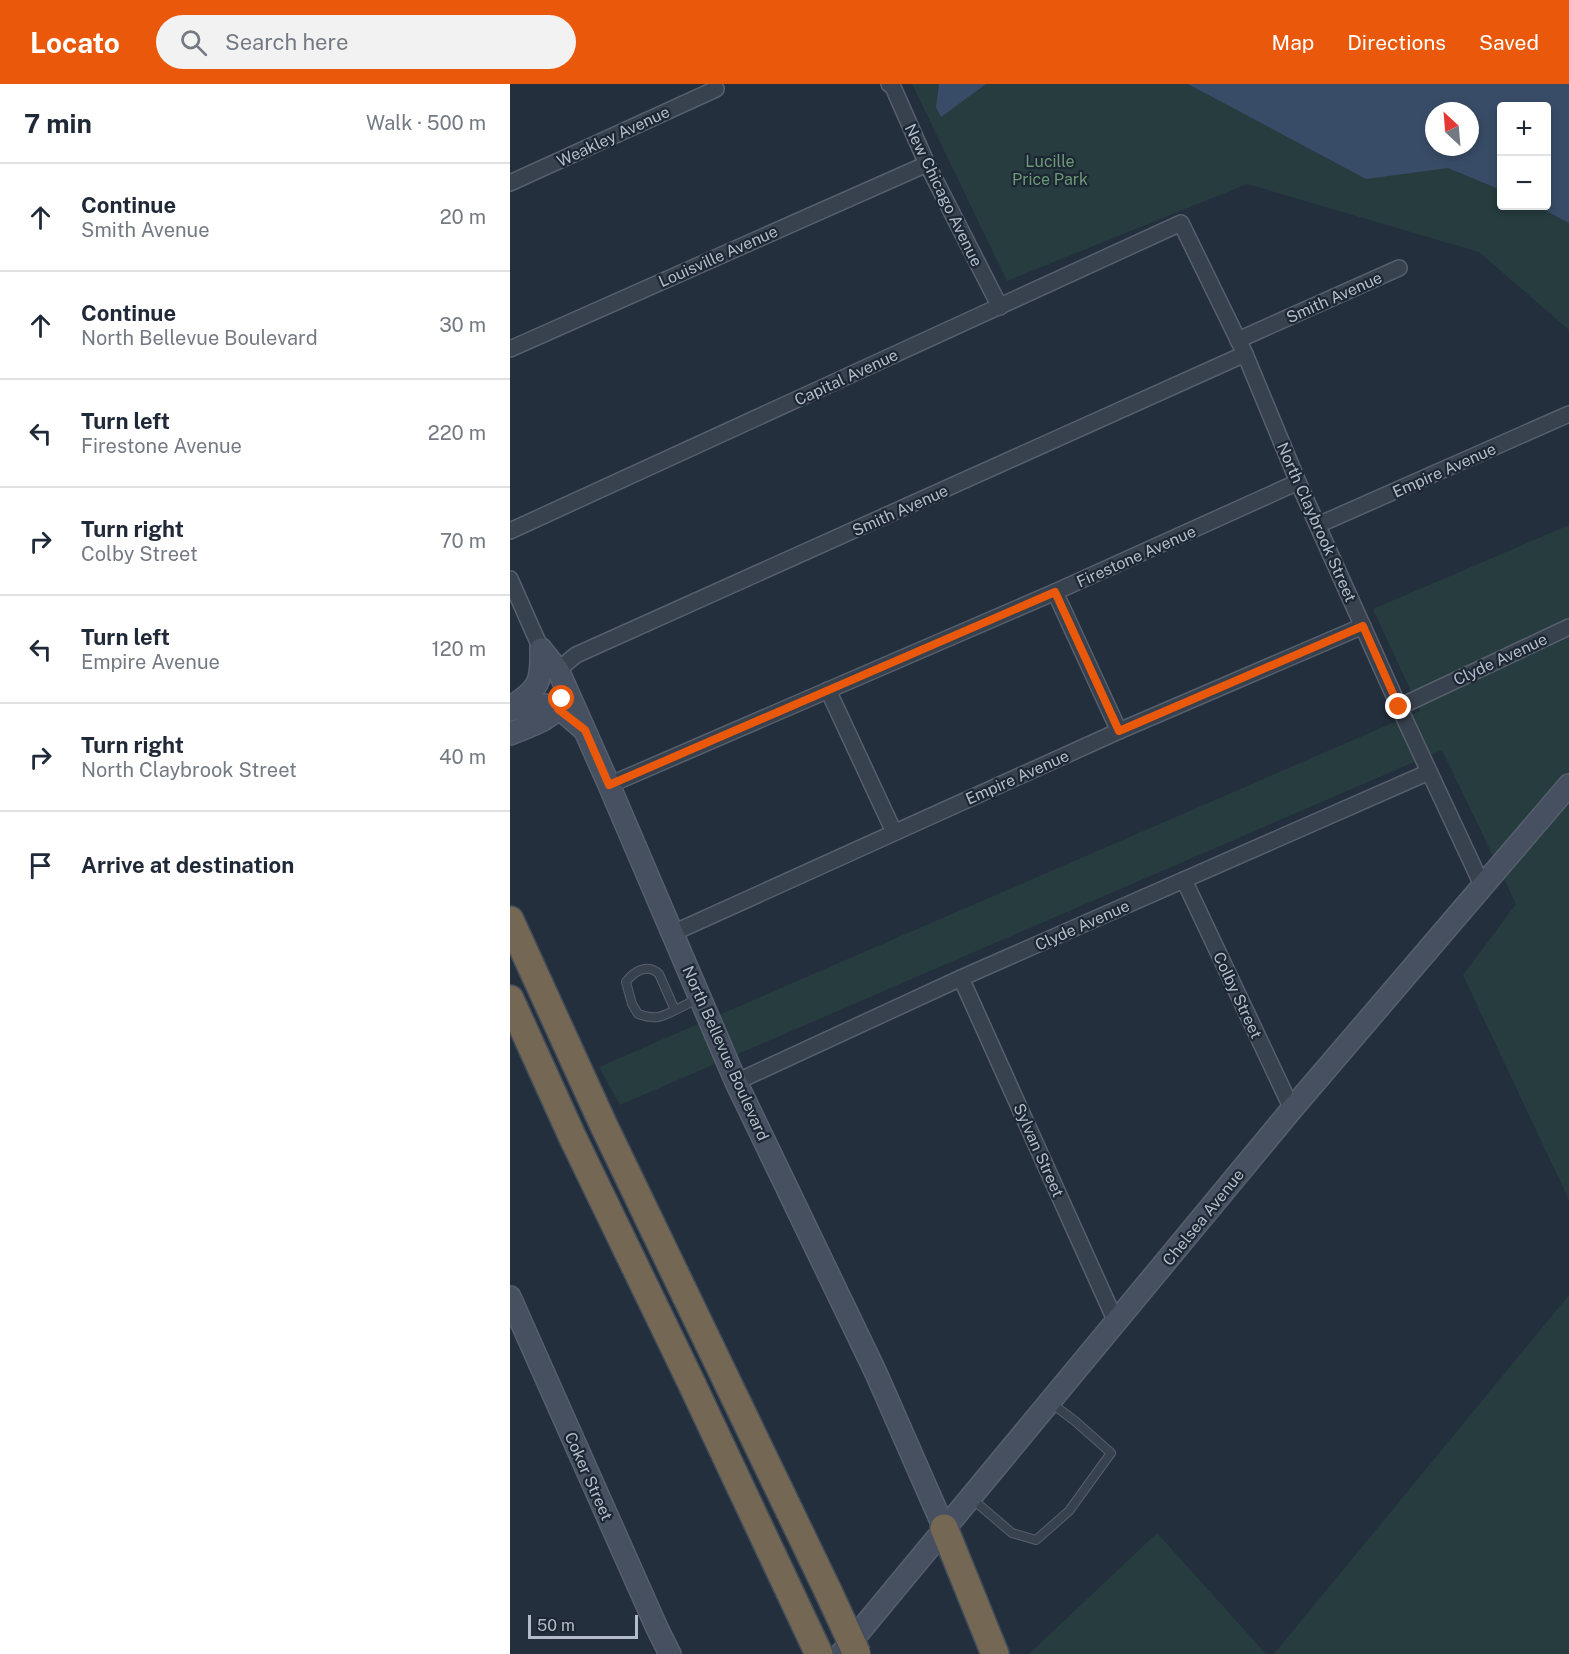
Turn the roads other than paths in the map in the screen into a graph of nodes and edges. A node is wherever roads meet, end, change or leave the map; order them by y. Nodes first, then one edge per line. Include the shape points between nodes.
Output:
1 (890, 84) edge
2 (716, 89) dead end
3 (927, 164) junction
4 (510, 183) edge
5 (1181, 223) joint
6 (1398, 268) dead end
7 (1000, 307) junction
8 (1238, 340) junction
9 (510, 349) edge
10 (1245, 354) junction
11 (1569, 414) edge
12 (1298, 482) junction
13 (1318, 525) junction
14 (510, 531) edge
15 (510, 579) edge
16 (1055, 592) junction
17 (1363, 626) junction
18 (1569, 627) edge
19 (541, 649) junction
20 (561, 677) junction
21 (828, 690) junction
22 (1399, 707) junction
23 (510, 709) edge
24 (558, 709) junction
25 (585, 730) junction
26 (1119, 731) junction
27 (510, 734) edge
28 (1429, 772) junction
29 (609, 785) junction
30 (1569, 785) edge
31 (894, 832) junction
32 (1184, 880) junction
33 (1483, 887) junction
34 (510, 920) edge
35 (673, 933) junction
36 (961, 978) junction
37 (700, 997) junction
38 (510, 999) edge
39 (675, 1010) junction
40 (736, 1082) junction
41 (1292, 1109) junction
42 (510, 1297) edge
43 (1116, 1322) junction
44 (1050, 1402) junction
45 (970, 1497) junction
46 (944, 1528) junction
47 (670, 1654) edge
48 (819, 1654) edge
49 (841, 1654) edge
50 (857, 1654) edge
51 (995, 1654) edge

1 - 3 street, New Chicago Avenue
2 - 4 street, Weakley Avenue
3 - 7 street, New Chicago Avenue
3 - 9 street, Louisville Avenue
5 - 7 street, Capital Avenue
5 - 8 street, North Claybrook Street
6 - 8 street, Smith Avenue
7 - 14 street, Capital Avenue
8 - 10 street, North Claybrook Street
10 - 12 street, North Claybrook Street
10 - 20 street, Smith Avenue via 576,655
11 - 13 street, Empire Avenue
12 - 13 street, North Claybrook Street
12 - 16 street, Firestone Avenue
13 - 17 street, North Claybrook Street
15 - 19 street, North Bellevue Boulevard
16 - 21 street, Firestone Avenue
16 - 26 street
17 - 22 street, North Claybrook Street
17 - 26 street, Empire Avenue
18 - 22 street, Clyde Avenue
19 - 20 main road, North Bellevue Boulevard
19 - 23 main road via 542,671 535,688
20 - 24 main road via 562,699
20 - 25 main road, North Bellevue Boulevard
21 - 29 street, Firestone Avenue
21 - 31 street
22 - 28 street, North Claybrook Street
23 - 24 main road via 540,705
24 - 25 main road
24 - 27 main road
25 - 29 main road, North Bellevue Boulevard
26 - 31 street, Empire Avenue
28 - 32 street, Clyde Avenue
28 - 33 street, North Claybrook Street
29 - 35 main road, North Bellevue Boulevard
30 - 33 main road, Chelsea Avenue
31 - 35 street, Empire Avenue
32 - 36 street, Clyde Avenue
32 - 41 street, Colby Street
33 - 41 main road, Chelsea Avenue
34 - 50 highway, bridge via 604,1126
35 - 37 main road, North Bellevue Boulevard
36 - 40 street, Clyde Avenue
36 - 43 street, Sylvan Street
37 - 39 lane
37 - 40 main road, North Bellevue Boulevard
38 - 48 highway
39 - 39 lane via 658,1017 638,1014 626,982 634,973 655,970
40 - 46 main road, North Bellevue Boulevard via 876,1373
41 - 43 main road, Chelsea Avenue
42 - 47 main road, Coker Street
43 - 44 main road, Chelsea Avenue
44 - 45 main road, Chelsea Avenue
44 - 45 lane via 1111,1454 1069,1511 1036,1540 1012,1533
45 - 46 main road, Chelsea Avenue
46 - 49 main road, Chelsea Avenue
46 - 51 highway

